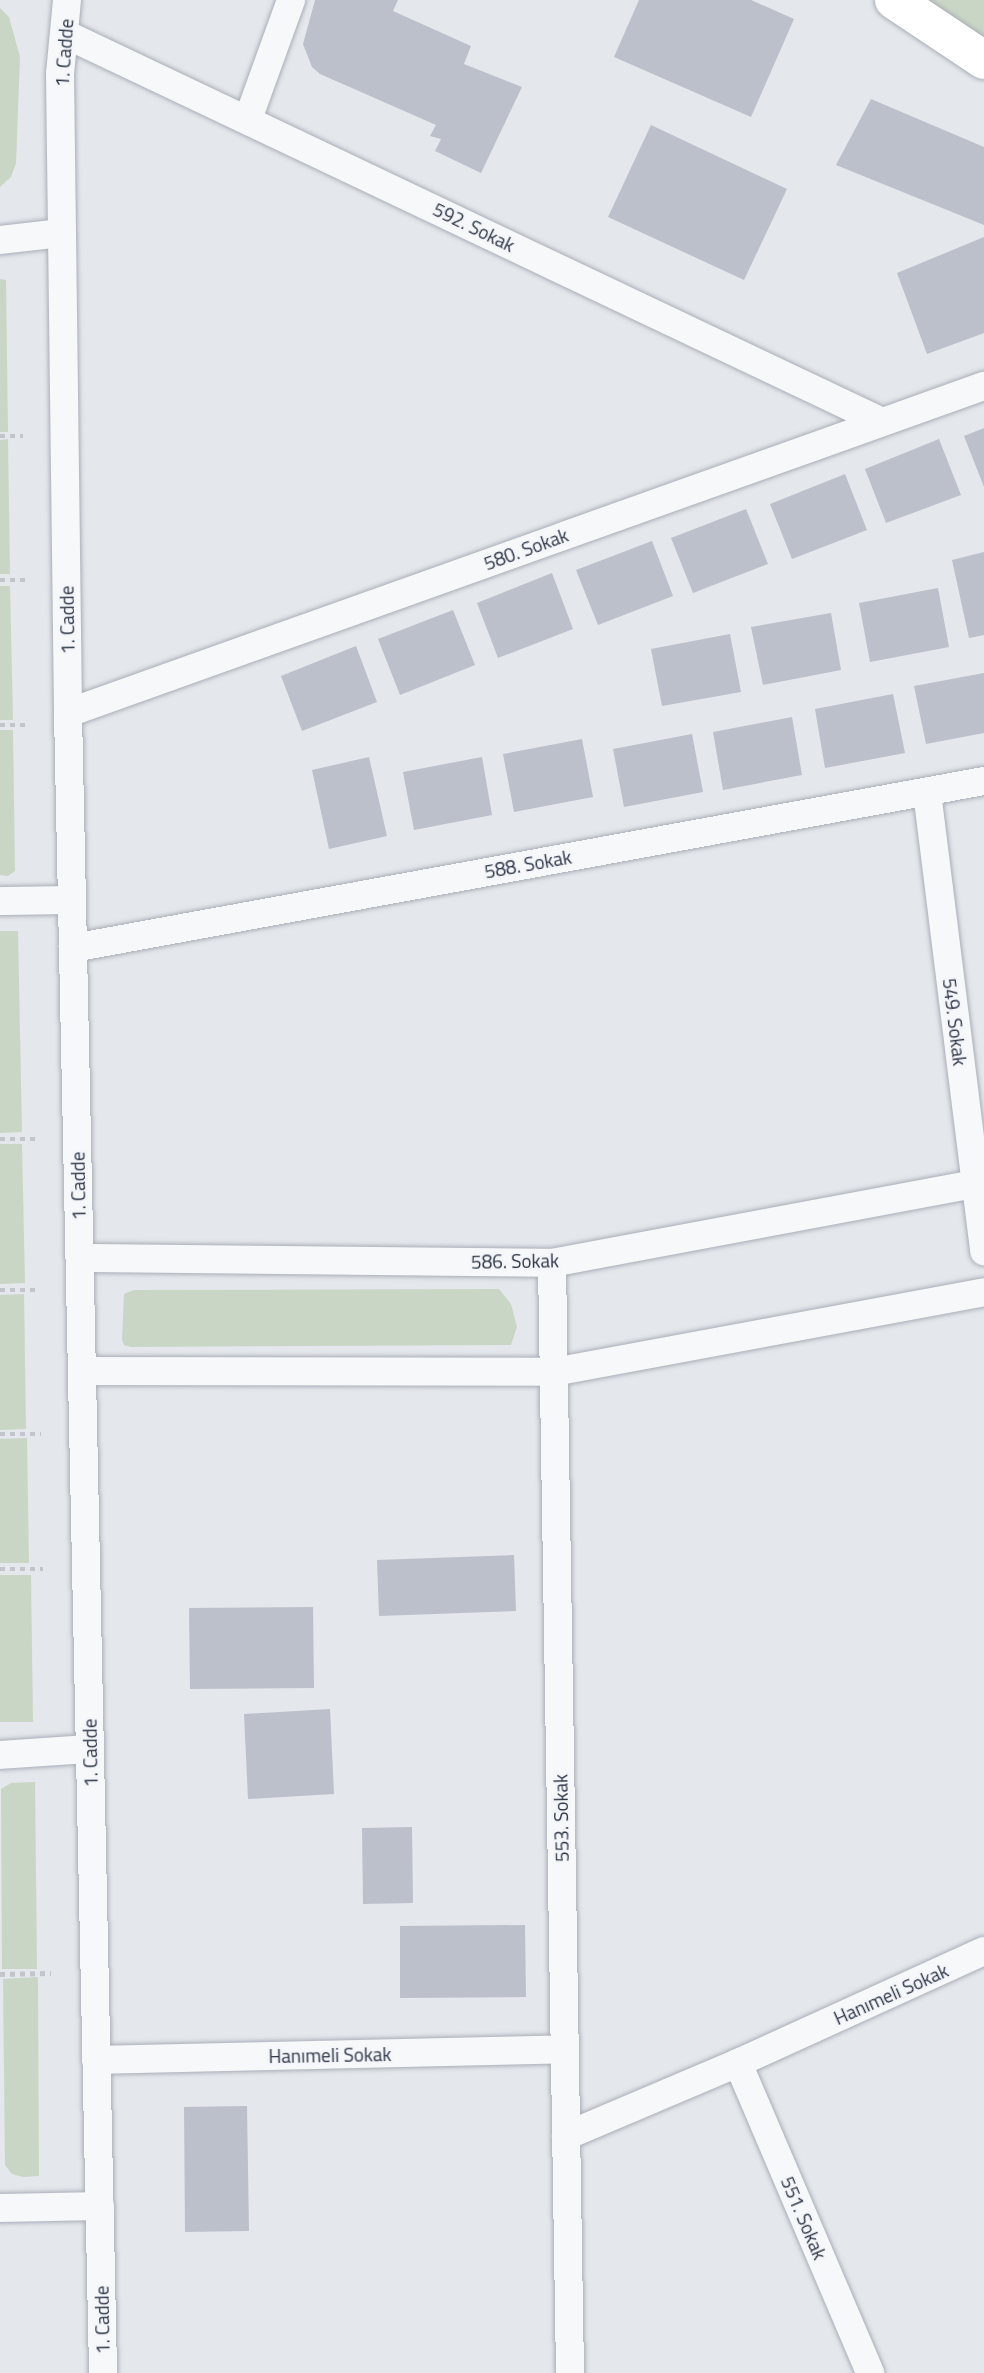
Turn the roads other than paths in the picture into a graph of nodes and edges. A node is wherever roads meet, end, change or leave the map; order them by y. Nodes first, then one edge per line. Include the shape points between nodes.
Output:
1 (67, 0) edge
2 (290, 0) edge
3 (894, 0) edge
4 (65, 34) junction
5 (984, 60) edge
6 (248, 119) junction
7 (61, 233) junction
8 (0, 240) edge
9 (984, 386) edge
10 (882, 422) junction
11 (68, 713) junction
12 (984, 781) edge
13 (927, 792) junction
14 (72, 900) junction
15 (0, 901) edge
16 (73, 948) junction
17 (980, 1183) edge
18 (984, 1251) edge
19 (80, 1258) junction
20 (552, 1263) junction
21 (984, 1292) edge
22 (82, 1371) junction
23 (554, 1372) junction
24 (89, 1749) junction
25 (0, 1755) edge
26 (984, 1951) edge
27 (565, 2049) junction
28 (96, 2060) junction
29 (738, 2063) junction
30 (566, 2136) junction
31 (100, 2206) junction
32 (0, 2208) edge
33 (103, 2373) edge
34 (570, 2373) edge
35 (870, 2373) edge

1 - 4 street, 1. Cadde
2 - 6 street
3 - 5 main road
4 - 6 street, 592. Sokak
4 - 7 street, 1. Cadde
6 - 10 street, 592. Sokak
7 - 8 street
7 - 11 street, 1. Cadde
9 - 10 street, 580. Sokak
10 - 11 street, 580. Sokak
11 - 14 street, 1. Cadde
12 - 13 street, 588. Sokak
13 - 16 street, 588. Sokak
13 - 17 street, 549. Sokak
14 - 15 street
14 - 16 street, 1. Cadde
16 - 19 street, 1. Cadde
17 - 18 street, 549. Sokak
17 - 20 street, 586. Sokak
19 - 20 street, 586. Sokak
19 - 22 street, 1. Cadde
20 - 23 street, 553. Sokak
21 - 23 street
22 - 23 street
22 - 24 street, 1. Cadde
23 - 27 street, 553. Sokak
24 - 25 street
24 - 28 street, 1. Cadde
26 - 29 street, Hanımeli Sokak
27 - 28 street, Hanımeli Sokak
27 - 30 street, 553. Sokak
28 - 31 street, 1. Cadde
29 - 30 street, Hanımeli Sokak
29 - 35 street, 551. Sokak
30 - 34 street, 553. Sokak
31 - 32 street
31 - 33 street, 1. Cadde

